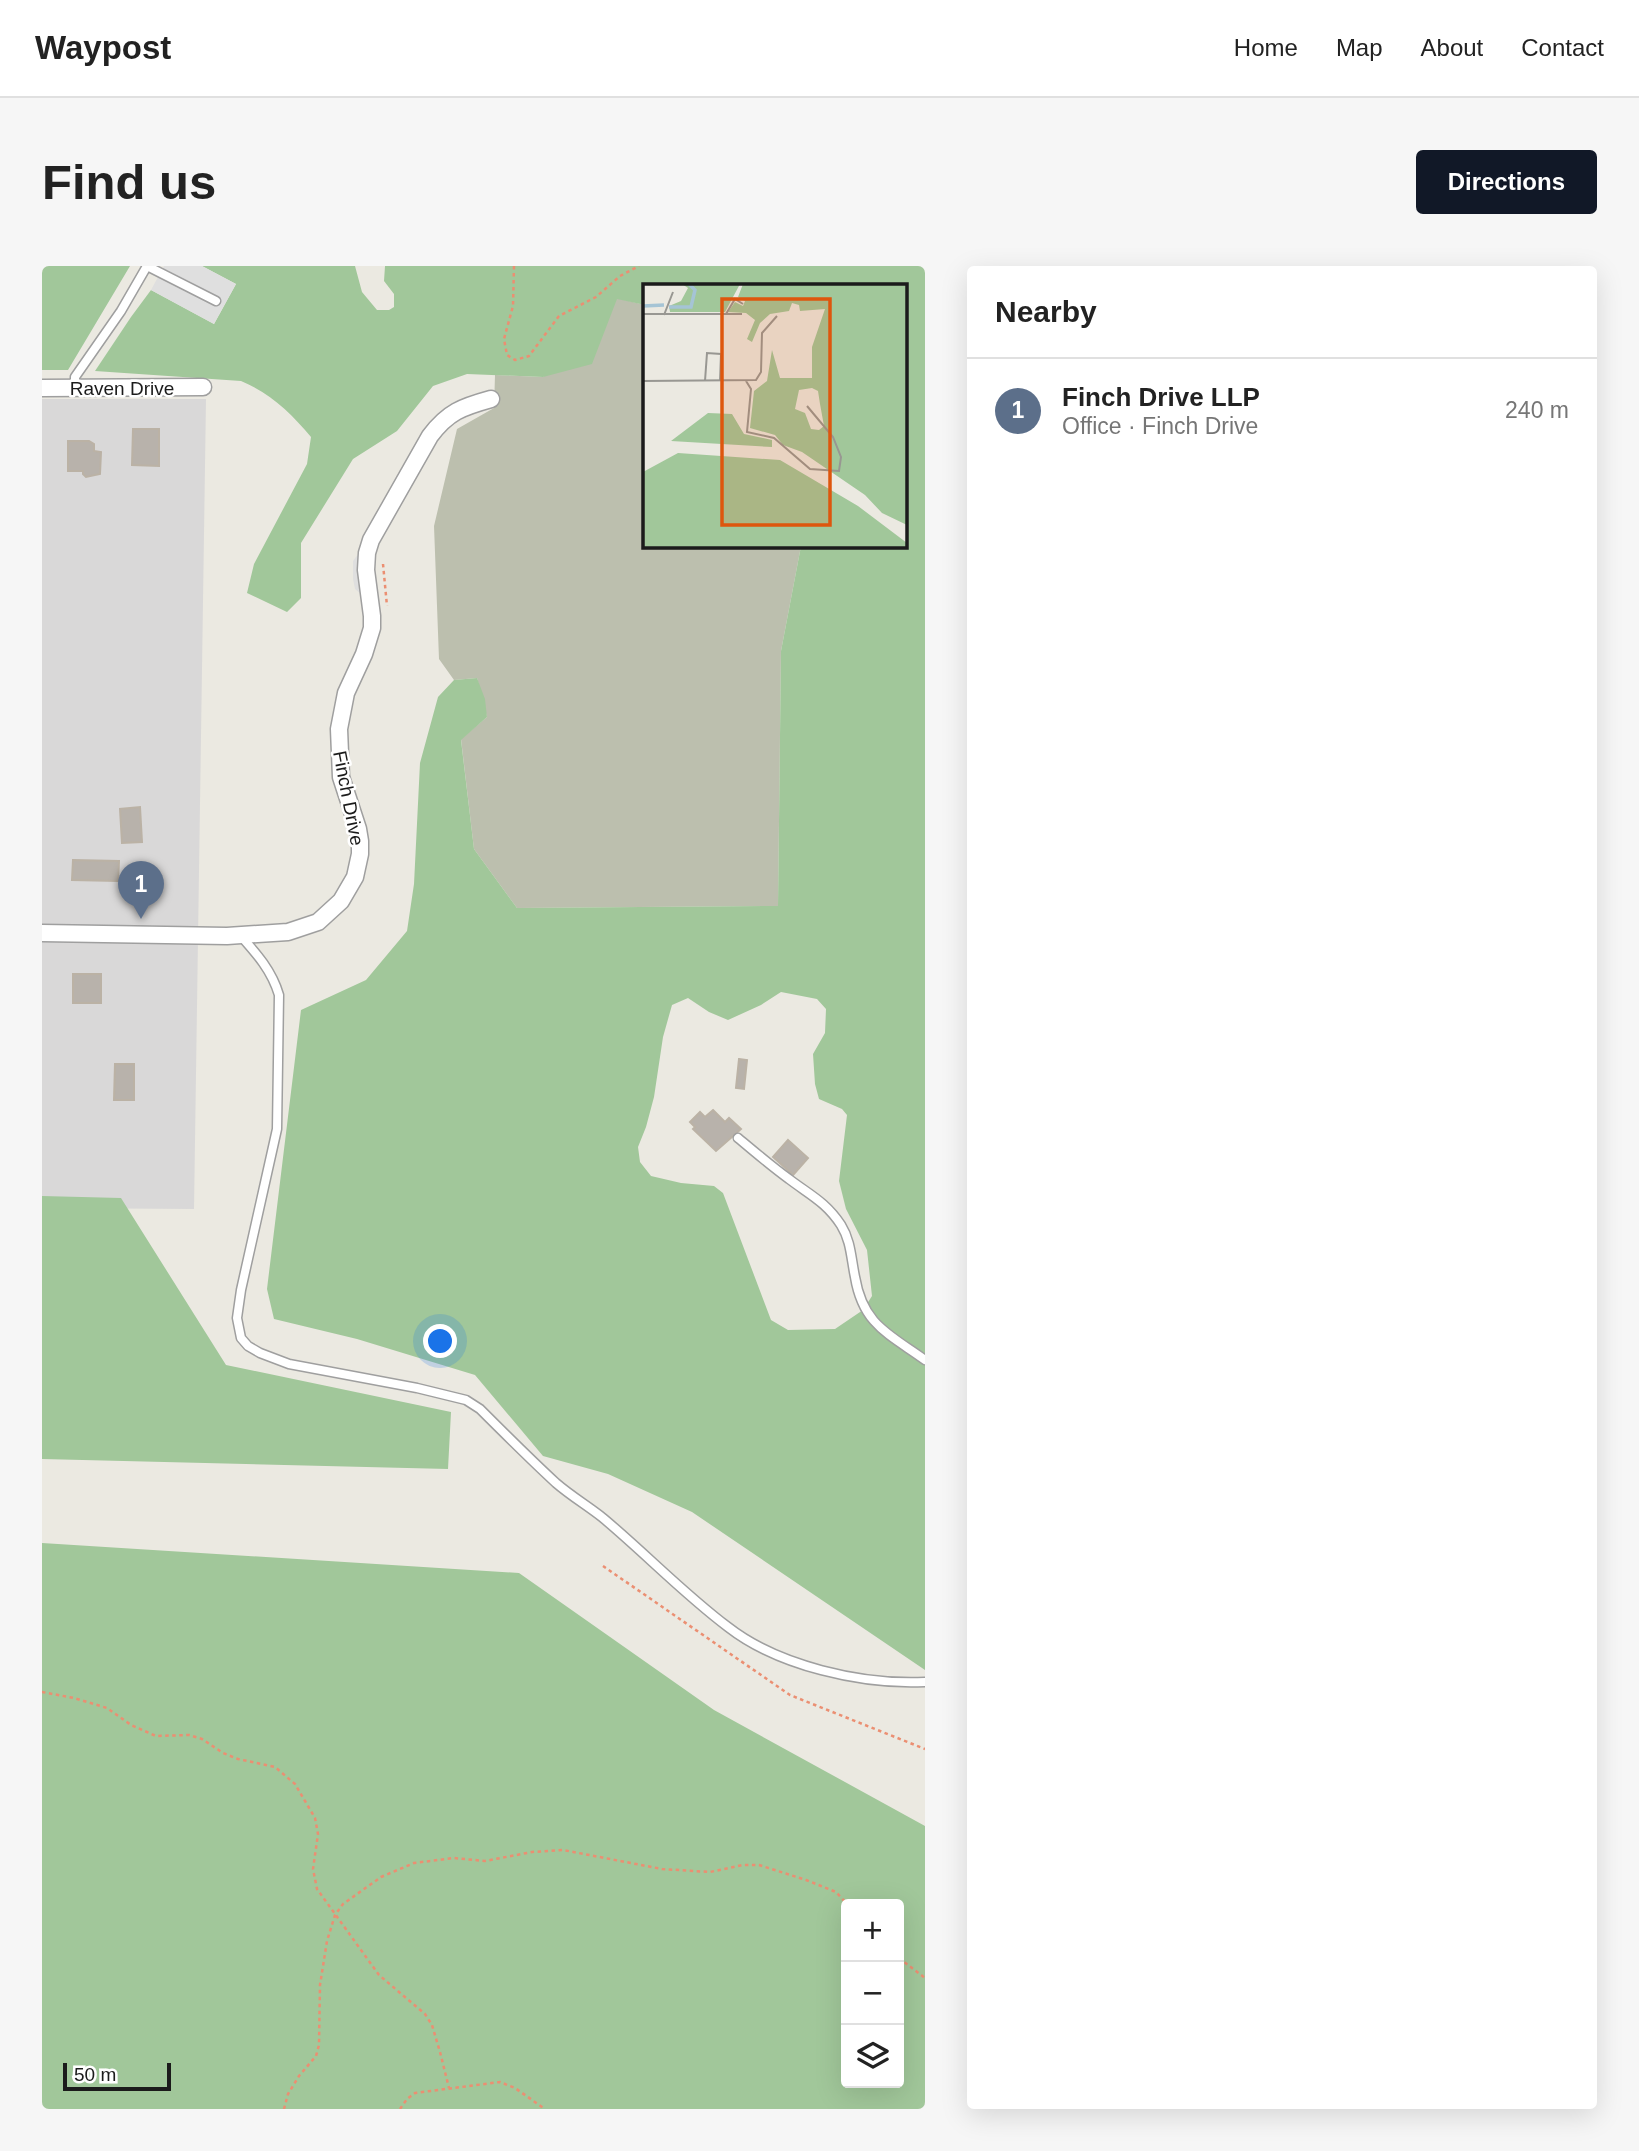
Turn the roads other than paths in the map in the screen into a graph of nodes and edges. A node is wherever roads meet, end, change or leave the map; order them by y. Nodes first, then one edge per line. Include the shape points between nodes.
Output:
1 (147, 266) edge
2 (216, 301) dead end
3 (203, 387) dead end
4 (42, 388) edge
5 (75, 388) junction
6 (491, 399) dead end
7 (42, 933) edge
8 (240, 935) junction
9 (738, 1138) dead end
10 (925, 1360) edge
11 (925, 1682) edge

1 - 2 lane
1 - 5 lane via 75,377
3 - 5 street, Raven Drive
4 - 5 street, Raven Drive
6 - 8 street, Finch Drive via 462,407 439,424 371,540 366,570 372,628 346,693 339,729 341,777 360,841 358,866 349,889 318,922 288,932
7 - 8 street, Finch Drive
8 - 11 lane via 274,979 279,995 277,1129 237,1318 241,1338 248,1346 289,1364 466,1400 558,1485 603,1518 730,1629 763,1649 808,1667
9 - 10 lane via 826,1204 852,1250 860,1301 889,1337

